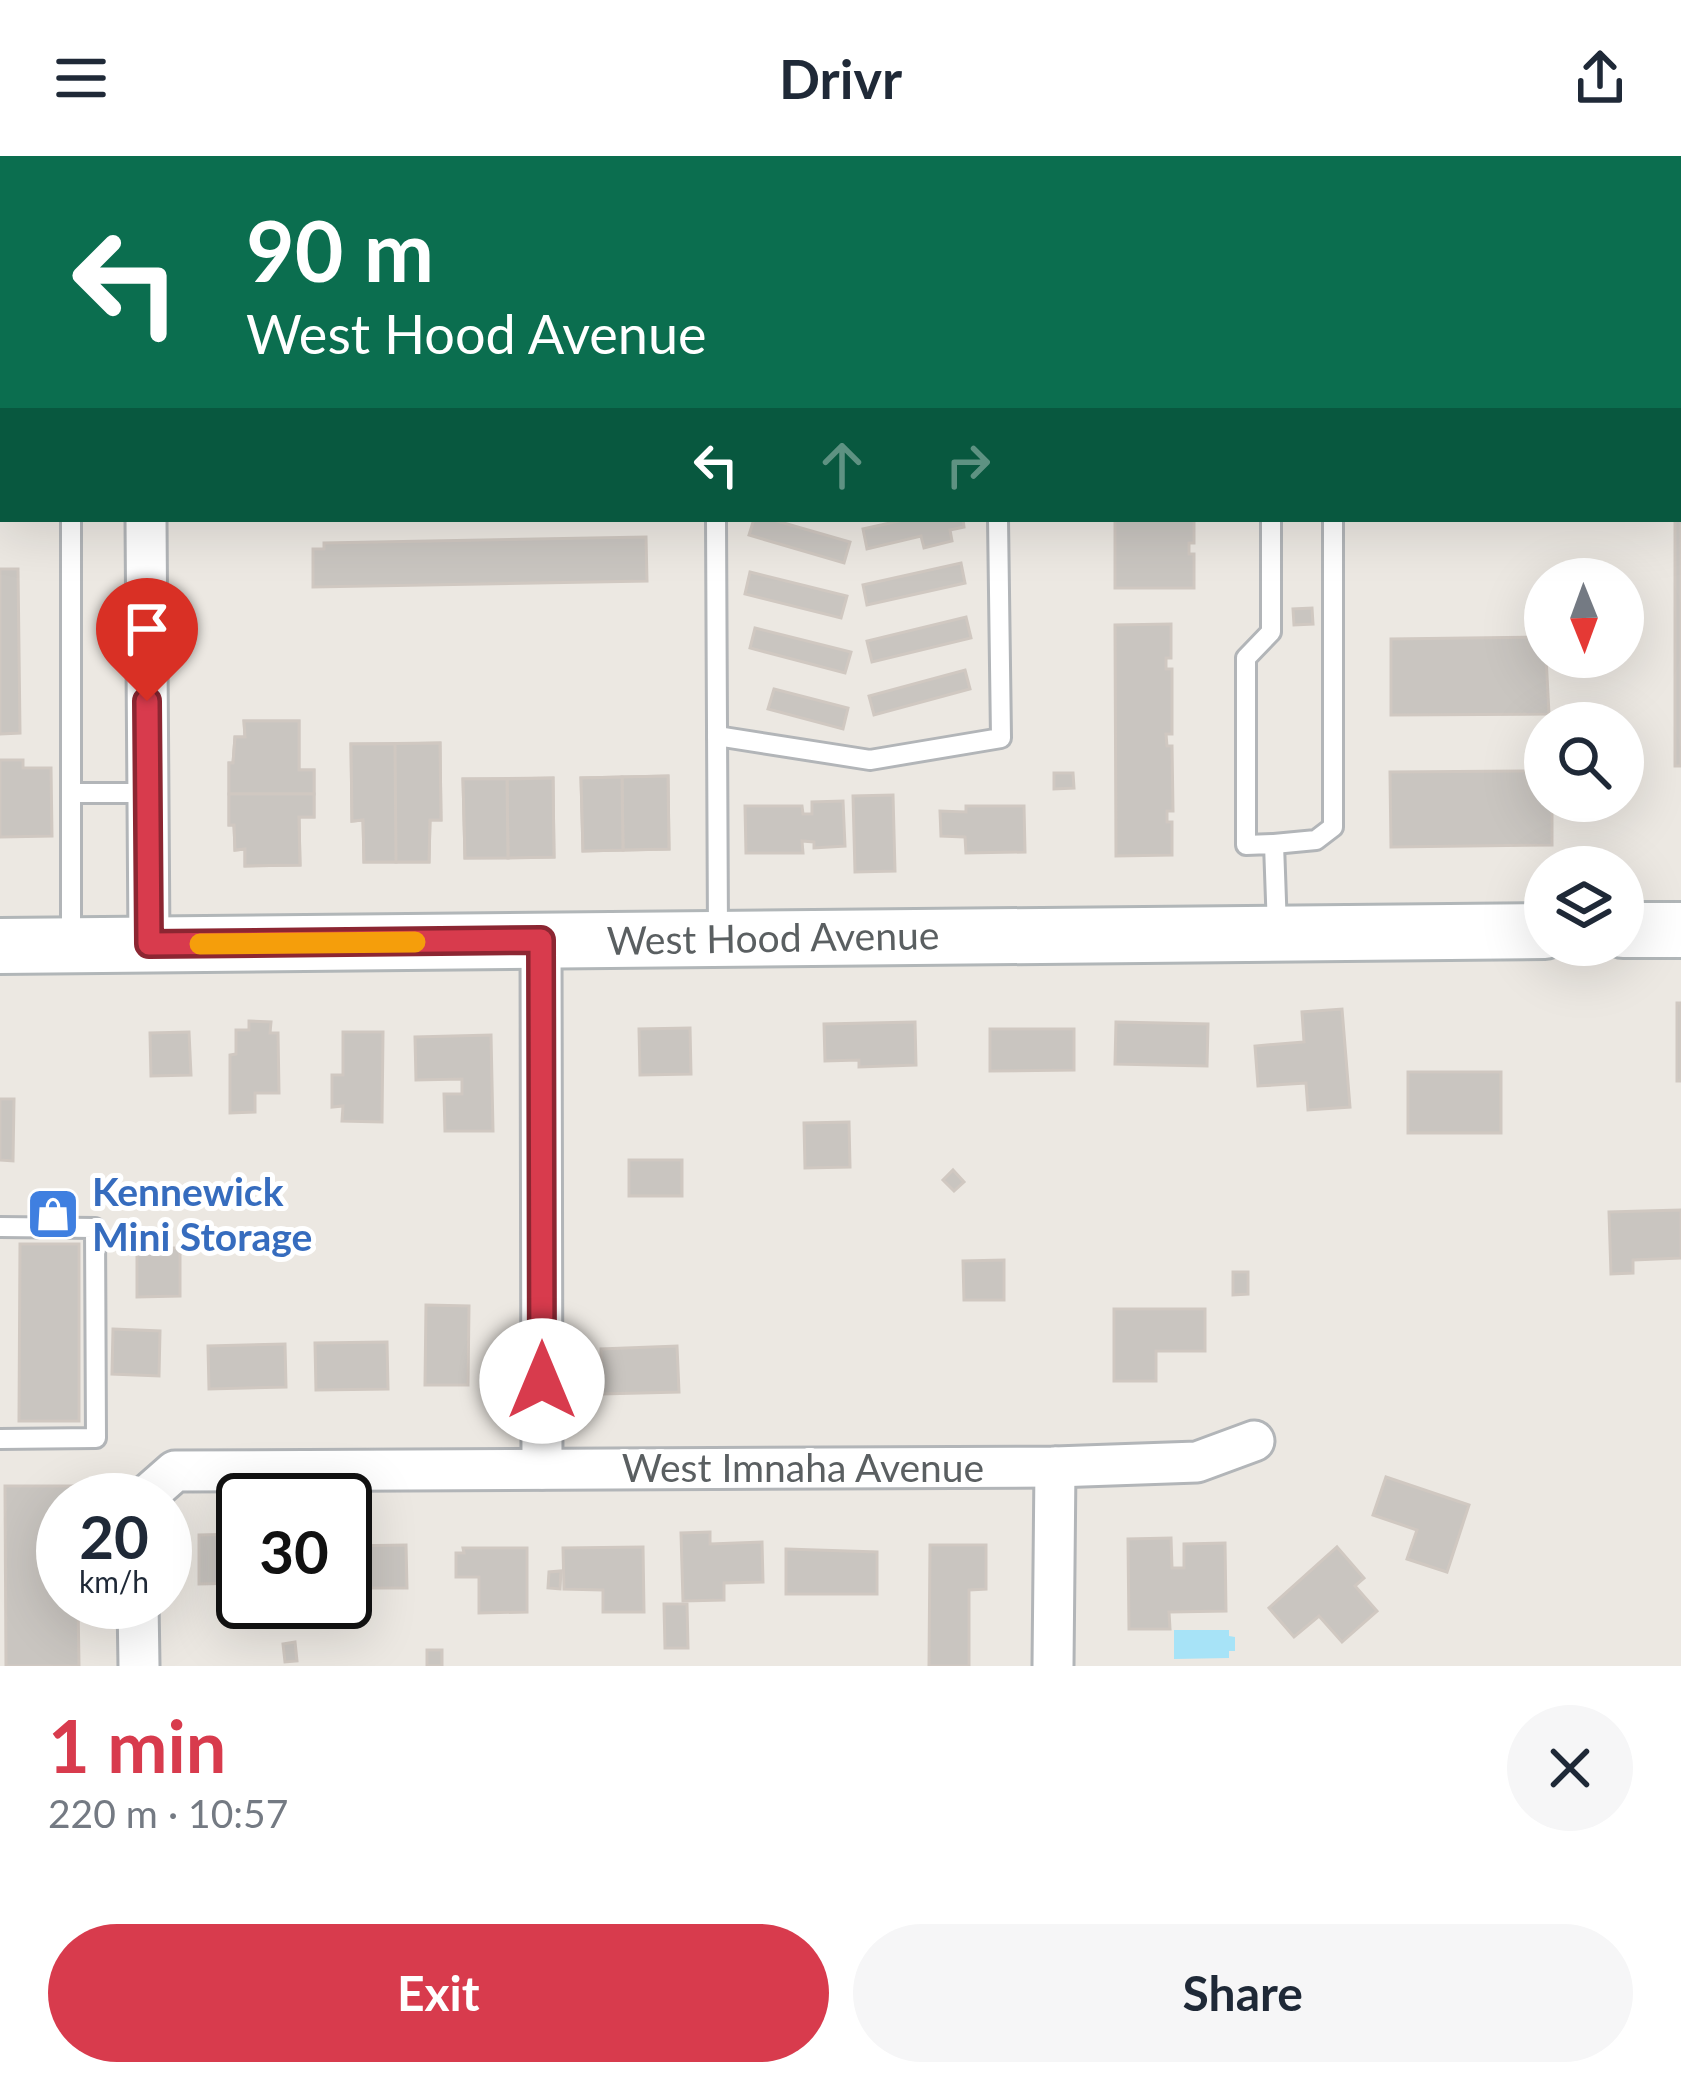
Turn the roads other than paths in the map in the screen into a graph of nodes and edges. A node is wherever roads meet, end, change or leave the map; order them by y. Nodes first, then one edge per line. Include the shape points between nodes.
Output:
1 (71, 522) edge
2 (146, 522) edge
3 (716, 522) edge
4 (998, 522) edge
5 (1271, 522) edge
6 (1333, 522) edge
7 (717, 736) junction
8 (71, 793) junction
9 (147, 793) junction
10 (1274, 844) junction
11 (1644, 930) edge
12 (1681, 930) edge
13 (1524, 931) edge
14 (1278, 934) junction
15 (718, 939) junction
16 (541, 940) junction
17 (149, 944) junction
18 (71, 945) junction
19 (0, 946) edge
20 (0, 1227) edge
21 (0, 1439) edge
22 (1254, 1441) dead end
23 (1055, 1467) junction
24 (542, 1469) junction
25 (173, 1473) edge
26 (138, 1629) edge
27 (139, 1666) edge
28 (1053, 1666) edge

1 - 8 lane
2 - 9 street
3 - 7 lane
4 - 7 lane via 1001,738 870,760
5 - 10 lane via 1270,632 1246,658 1246,845
6 - 10 lane via 1333,827 1316,840
7 - 15 lane
8 - 9 lane
8 - 18 lane
9 - 17 street
10 - 14 lane
11 - 12 street
13 - 14 street, West Hood Avenue
14 - 15 street, West Hood Avenue
15 - 16 street, West Hood Avenue
16 - 17 street, West Hood Avenue
16 - 24 street
17 - 18 street, West Hood Avenue
18 - 19 street, West Hood Avenue
20 - 21 lane via 95,1228 96,1438
22 - 23 street, West Imnaha Avenue via 1197,1462
23 - 24 street, West Imnaha Avenue
23 - 28 street
24 - 25 street, West Imnaha Avenue
26 - 27 street

